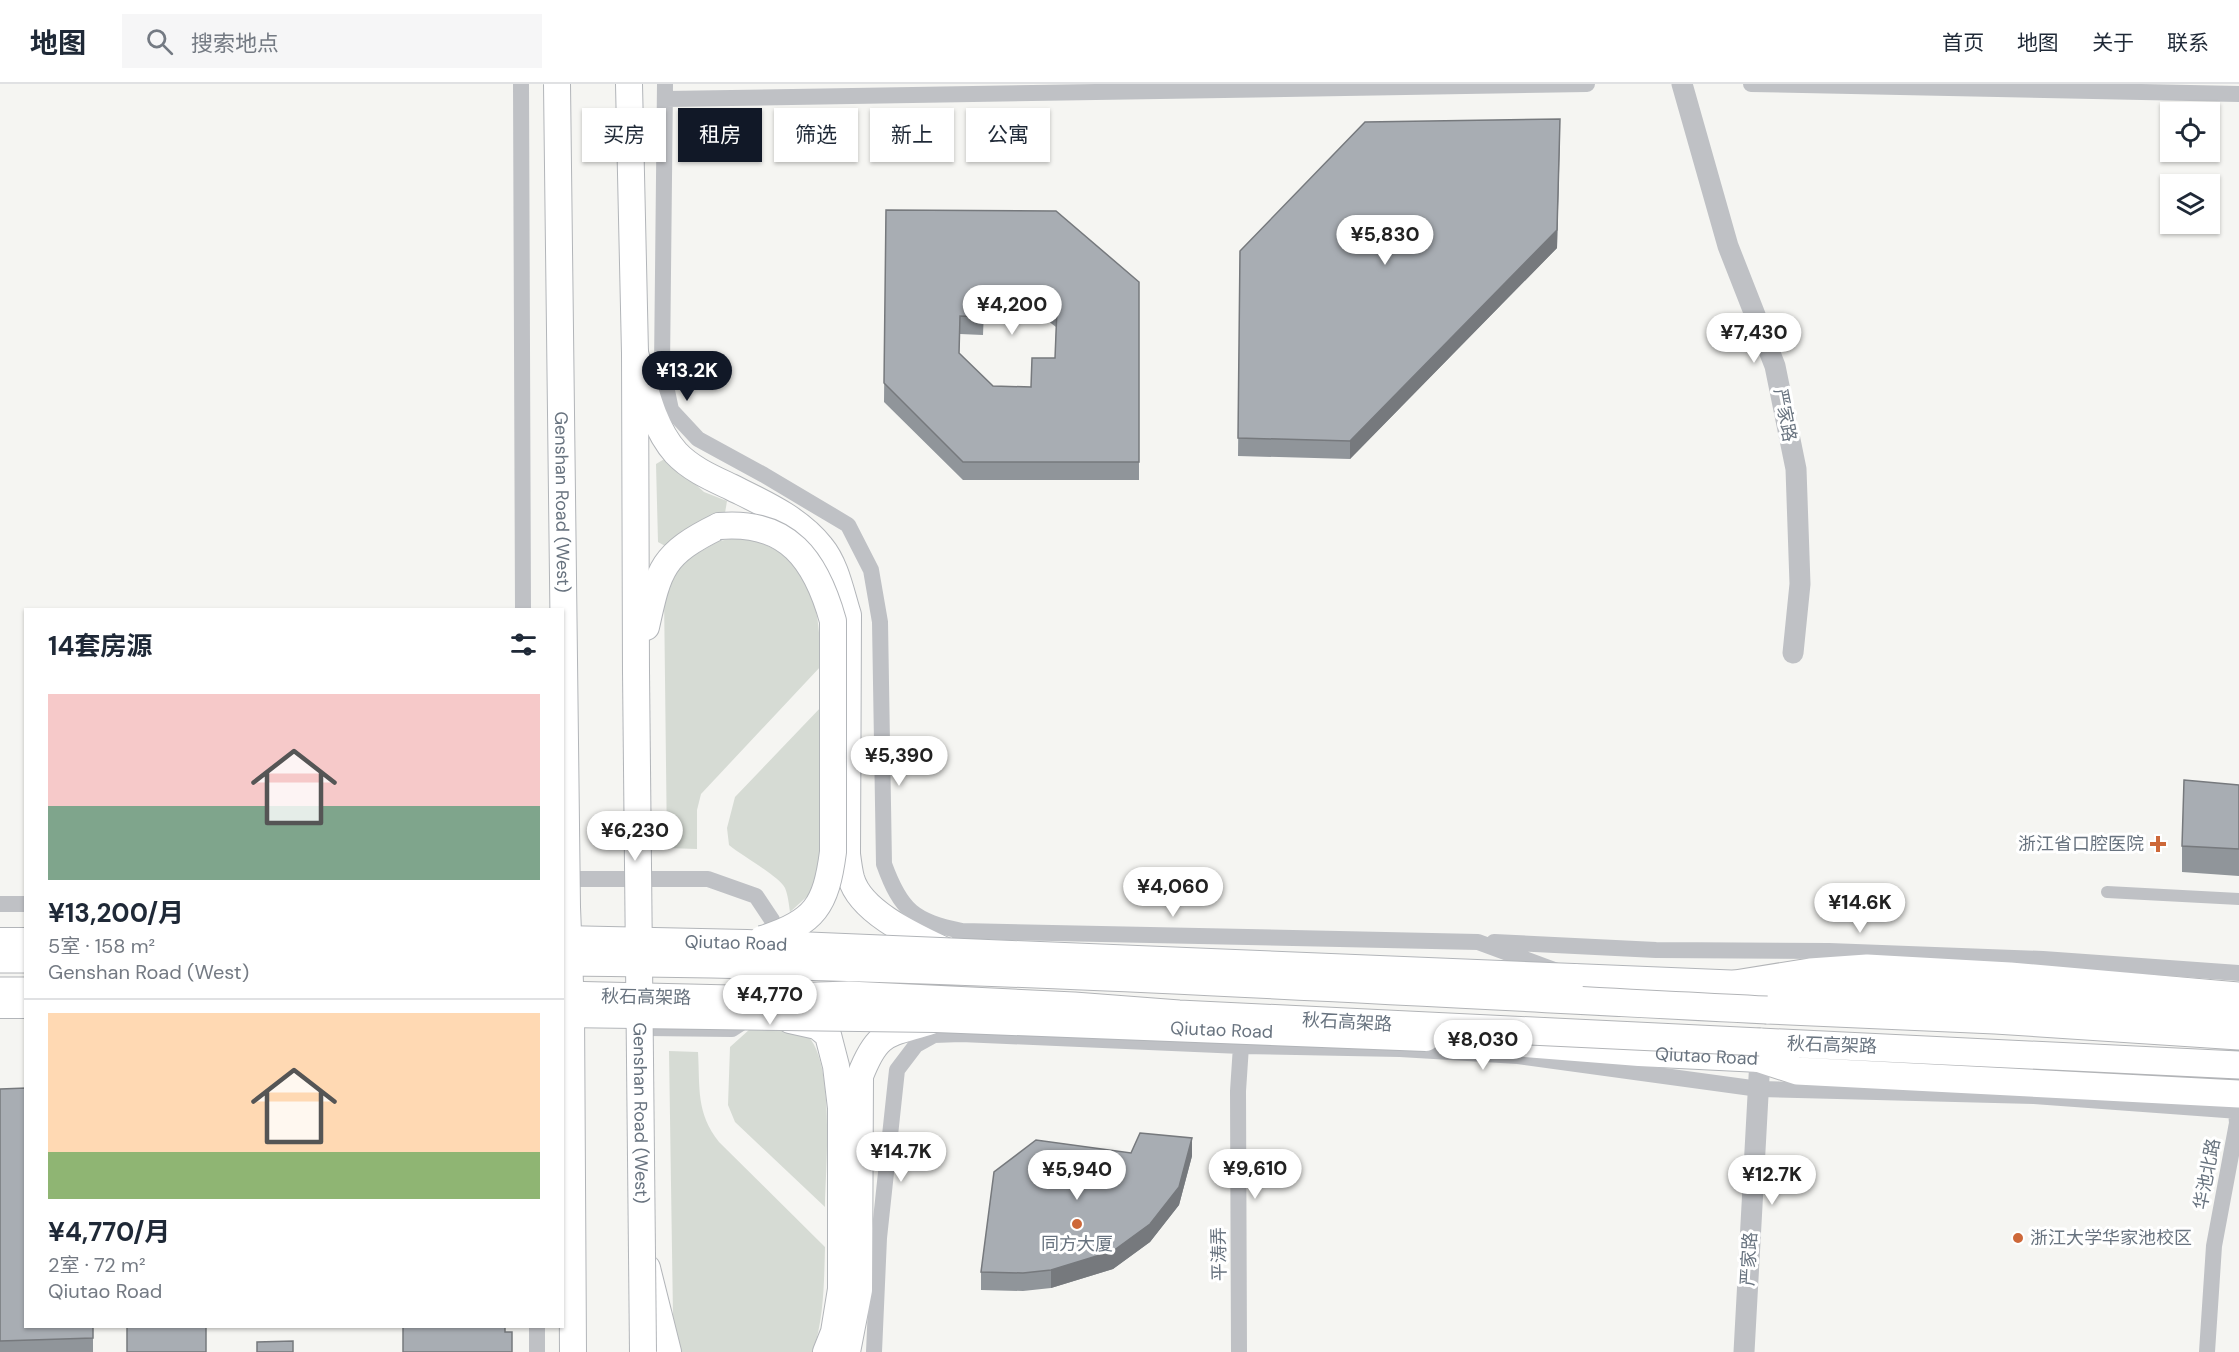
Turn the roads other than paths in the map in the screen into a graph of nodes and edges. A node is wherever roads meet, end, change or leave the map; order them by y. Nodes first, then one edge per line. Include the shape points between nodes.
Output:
1 (521, 84) edge
2 (557, 84) edge
3 (629, 84) edge
4 (1587, 84) edge
5 (1682, 84) edge
6 (1750, 84) edge
7 (665, 91) edge
8 (2239, 93) edge
9 (634, 353) junction
10 (561, 508) junction
11 (523, 608) edge
12 (555, 608) edge
13 (562, 608) edge
14 (1793, 653) dead end
15 (636, 671) junction
16 (564, 800) edge
17 (564, 879) edge
18 (2108, 892) dead end
19 (565, 897) edge
20 (2239, 900) edge
21 (0, 904) edge
22 (24, 904) edge
23 (564, 939) edge
24 (0, 941) edge
25 (24, 941) edge
26 (1478, 942) junction
27 (747, 943) junction
28 (954, 954) junction
29 (777, 957) junction
30 (0, 959) edge
31 (24, 959) edge
32 (564, 962) edge
33 (2239, 973) edge
34 (1574, 977) junction
35 (1735, 984) junction
36 (0, 991) edge
37 (24, 991) edge
38 (2239, 996) edge
39 (0, 1005) edge
40 (24, 1005) edge
41 (565, 1011) edge
42 (2239, 1014) edge
43 (0, 1017) edge
44 (24, 1017) edge
45 (784, 1018) junction
46 (936, 1019) junction
47 (961, 1034) junction
48 (2239, 1036) edge
49 (1241, 1046) junction
50 (1760, 1059) junction
51 (2239, 1065) edge
52 (1759, 1089) junction
53 (2238, 1100) edge
54 (642, 1247) junction
55 (564, 1314) edge
56 (537, 1328) edge
57 (537, 1352) edge
58 (572, 1352) edge
59 (643, 1352) edge
60 (668, 1352) edge
61 (826, 1352) edge
62 (847, 1352) edge
63 (874, 1352) edge
64 (1239, 1352) edge
65 (1744, 1352) edge
66 (2207, 1352) edge

1 - 11 street
2 - 10 main road, Genshan Road (West), bridge
3 - 9 main road, Genshan Road (West)
4 - 7 street
5 - 14 street, 严家路 via 1728,246 1775,366 1796,469 1800,584
6 - 8 street
7 - 28 street via 662,367 671,410 698,440 848,525 871,570 880,622 884,864 894,892 910,912 931,925
9 - 15 main road, Genshan Road (West)
9 - 28 main road, bridge via 659,429 677,454 699,472 777,509 822,548 848,615 847,854 851,880 872,908 894,925
10 - 12 main road, bridge
10 - 13 main road, Genshan Road (West), bridge
15 - 27 main road, bridge via 657,578 671,558 692,540 719,526 744,524 788,540 824,586 833,621 834,852 829,884 818,906 804,920 788,931
15 - 54 main road, Genshan Road (West), bridge
16 - 19 main road, Genshan Road (West), bridge
17 - 29 street via 708,879 756,896 772,920
18 - 20 street
19 - 41 main road, Genshan Road (West), bridge
21 - 22 street
23 - 27 main road, Qiutao Road, bridge
24 - 25 main road
26 - 28 street
26 - 33 street via 2043,959
26 - 34 street
27 - 28 main road, Qiutao Road, bridge
28 - 29 street
28 - 34 main road, Qiutao Road, bridge
28 - 47 street
29 - 41 street via 766,1007 732,1029
30 - 31 highway
32 - 48 highway, 秋石高架路, bridge via 725,963 1087,976 1995,1020
34 - 35 main road, Qiutao Road
35 - 38 highway via 1867,968
35 - 42 main road, Qiutao Road
36 - 37 highway
39 - 40 main road
41 - 45 main road, Qiutao Road, bridge
41 - 51 highway, 秋石高架路, bridge via 848,995 1203,1016
41 - 58 main road, Genshan Road (West), bridge
43 - 44 street
45 - 46 main road, Qiutao Road, bridge
45 - 61 main road, bridge via 817,1026 828,1035 838,1076 841,1289 834,1332
46 - 50 main road, Qiutao Road, bridge via 1460,1038
46 - 62 main road via 885,1035 870,1050 860,1076 859,1290
47 - 49 street
47 - 63 street via 934,1035 916,1045 897,1070 879,1238
49 - 52 street via 1518,1056
49 - 64 street, 平涛弄
50 - 52 street, 严家路
50 - 53 main road, Qiutao Road
50 - 53 highway via 1797,1071 2034,1083
52 - 53 street
52 - 65 street, 严家路
53 - 66 street, 华池北路 via 2214,1246
54 - 59 main road, Genshan Road (West), bridge
54 - 60 main road, bridge
55 - 58 main road
56 - 57 street

